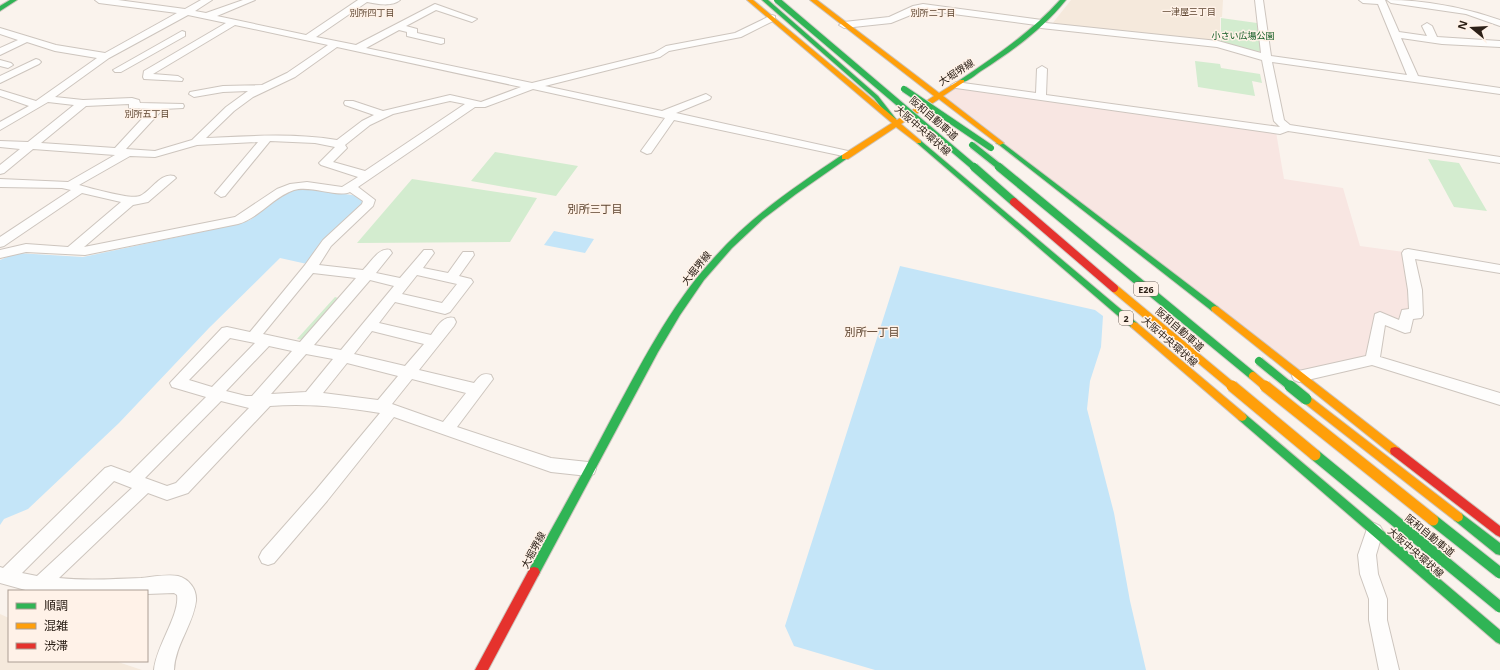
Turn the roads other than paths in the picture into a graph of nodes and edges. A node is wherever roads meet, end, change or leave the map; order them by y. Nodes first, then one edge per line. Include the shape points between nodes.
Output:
1 (99, 0) edge
2 (208, 0) edge
3 (251, 0) edge
4 (364, 0) edge
5 (370, 0) edge
6 (396, 0) edge
7 (750, 0) edge
8 (765, 0) edge
9 (778, 0) edge
10 (813, 0) edge
11 (1063, 0) edge
12 (1259, 0) edge
13 (1363, 0) edge
14 (9, 1) edge
15 (117, 1) edge
16 (1385, 1) edge
17 (1440, 4) edge
18 (0, 9) edge
19 (186, 12) junction
20 (208, 16) junction
21 (772, 18) junction
22 (472, 19) dead end
23 (234, 22) junction
24 (1500, 23) edge
25 (1042, 24) junction
26 (844, 25) junction
27 (1427, 26) dead end
28 (398, 27) junction
29 (0, 31) edge
30 (182, 34) dead end
31 (1395, 34) junction
32 (309, 37) junction
33 (27, 39) junction
34 (1433, 40) junction
35 (441, 41) dead end
36 (337, 43) junction
37 (129, 44) junction
38 (1500, 44) edge
39 (358, 48) junction
40 (154, 50) junction
41 (0, 52) edge
42 (106, 56) junction
43 (177, 56) junction
44 (1266, 58) junction
45 (36, 62) dead end
46 (1042, 69) dead end
47 (118, 70) dead end
48 (178, 79) dead end
49 (0, 80) edge
50 (1414, 80) junction
51 (1500, 84) edge
52 (956, 85) junction
53 (533, 86) junction
54 (262, 88) junction
55 (1484, 89) junction
56 (1500, 91) edge
57 (0, 93) edge
58 (194, 94) dead end
59 (706, 97) dead end
60 (937, 97) junction
61 (1041, 98) junction
62 (47, 99) junction
63 (83, 103) junction
64 (349, 103) dead end
65 (474, 103) junction
66 (37, 106) junction
67 (160, 106) junction
68 (179, 106) dead end
69 (668, 114) junction
70 (384, 115) junction
71 (896, 122) junction
72 (0, 127) edge
73 (1287, 128) junction
74 (267, 138) junction
75 (196, 142) junction
76 (0, 144) edge
77 (339, 144) junction
78 (30, 147) junction
79 (647, 151) dead end
80 (123, 152) junction
81 (848, 154) junction
82 (1500, 160) edge
83 (0, 171) edge
84 (368, 176) junction
85 (170, 178) dead end
86 (0, 183) edge
87 (1040, 186) dead end
88 (74, 188) junction
89 (351, 188) junction
90 (221, 193) dead end
91 (129, 202) junction
92 (0, 230) edge
93 (14, 234) junction
94 (0, 243) edge
95 (71, 251) junction
96 (386, 253) dead end
97 (428, 253) dead end
98 (0, 254) edge
99 (468, 255) dead end
100 (310, 268) junction
101 (1500, 269) edge
102 (414, 270) junction
103 (366, 275) junction
104 (451, 278) junction
105 (403, 283) junction
106 (392, 297) junction
107 (449, 322) dead end
108 (368, 325) junction
109 (259, 339) junction
110 (434, 341) junction
111 (302, 348) junction
112 (1250, 354) dead end
113 (342, 356) junction
114 (1372, 360) junction
115 (408, 373) junction
116 (1299, 376) junction
117 (217, 394) junction
118 (1500, 398) edge
119 (309, 399) junction
120 (261, 401) junction
121 (386, 409) junction
122 (446, 429) junction
123 (588, 469) junction
124 (139, 483) junction
125 (1374, 531) junction
126 (1500, 532) edge
127 (1500, 550) edge
128 (268, 557) dead end
129 (1500, 573) edge
130 (3, 576) edge
131 (40, 585) junction
132 (1500, 607) edge
133 (1500, 638) edge
134 (164, 670) edge
135 (481, 670) edge
136 (1389, 670) edge

1 - 15 street
2 - 19 street
3 - 20 street
4 - 32 street
5 - 6 street
7 - 21 main road, 大阪中央環状線 / 2
8 - 71 main road via 876,97
9 - 132 main road, 阪和自動車道 / E26, bridge via 1195,357
10 - 26 main road
11 - 25 main road, 大堀堺線
12 - 44 street
13 - 16 street
14 - 18 main road
15 - 19 street
16 - 17 street
16 - 31 street
17 - 24 street
19 - 20 street
19 - 37 street
20 - 23 street
21 - 53 street via 738,35 666,49 657,54
21 - 71 main road, 大阪中央環状線 / 2
22 - 28 street via 435,7
23 - 32 street
23 - 43 street
25 - 26 street via 923,7 884,21
25 - 44 street via 1218,44
25 - 52 main road, 大堀堺線 via 1001,56
26 - 60 main road
27 - 34 street
28 - 35 street via 414,30 410,34
28 - 39 street
29 - 33 street
30 - 40 street
31 - 34 street
31 - 50 street
32 - 36 street
33 - 41 street
33 - 42 street via 55,48
34 - 38 street
36 - 39 street
36 - 54 street via 291,75
37 - 40 street
37 - 42 street
39 - 53 street
40 - 43 street
40 - 47 street
42 - 62 street
43 - 48 street via 148,73 148,77
44 - 50 street
44 - 73 street via 1279,122
45 - 49 street
46 - 61 street
50 - 55 street
51 - 55 street via 1480,83
52 - 60 main road, 大堀堺線
52 - 61 street
53 - 65 street via 481,105
53 - 69 street
54 - 58 street via 223,89
54 - 75 street via 230,109
55 - 56 street
57 - 66 street
59 - 69 street
60 - 71 main road, 大堀堺線
60 - 116 main road via 1188,287
61 - 73 street via 1280,131
62 - 63 street
62 - 66 street
63 - 67 street via 132,101 135,102 134,106
63 - 78 street
64 - 70 street
65 - 70 street via 450,98
65 - 84 street
66 - 72 street
67 - 68 street
67 - 80 street
69 - 79 street
69 - 81 street
70 - 77 street via 366,123
71 - 81 main road, 大堀堺線
71 - 125 main road, 大阪中央環状線 / 2
73 - 82 street
74 - 75 street
74 - 77 street
74 - 90 street
75 - 80 street via 155,154
76 - 78 street
77 - 84 street via 341,148 325,163
78 - 80 street
78 - 83 street
80 - 88 street via 111,163 92,170
81 - 123 main road, 大堀堺線 via 794,191 754,223 724,250 694,285 663,333
84 - 89 street
85 - 91 street via 144,198
86 - 88 street via 51,182
87 - 129 main road, 阪和自動車道 / E26, bridge via 994,150 901,87 1228,356
88 - 91 street
88 - 93 street
89 - 95 street via 344,191 305,184 297,185 272,196 238,220
89 - 100 street via 368,200 367,206 327,243
91 - 95 street
92 - 93 street
93 - 94 street
95 - 98 street via 26,248
96 - 103 street
97 - 102 street
99 - 104 street
100 - 103 street
100 - 109 street
101 - 114 street via 1408,253 1415,290 1416,315 1408,314 1405,328 1380,317
102 - 104 street
102 - 105 street
103 - 105 street
103 - 111 street
104 - 106 street via 466,282 445,309
105 - 106 street
106 - 108 street
107 - 110 street
108 - 110 street
108 - 113 street
109 - 111 street
109 - 117 street
109 - 117 street via 228,332 177,383
110 - 115 street
111 - 113 street
111 - 120 street
112 - 127 main road, bridge
113 - 115 street
113 - 119 street
114 - 116 street
114 - 118 street
115 - 121 street
115 - 122 street via 481,385
116 - 126 main road
117 - 120 street via 246,402
117 - 124 street
119 - 120 street
119 - 121 street via 355,402
120 - 124 street via 182,488 167,493
121 - 122 street
121 - 128 street
122 - 123 street via 551,465
123 - 135 main road, 大堀堺線
124 - 130 street via 111,473
124 - 131 street
125 - 133 main road, 大阪中央環状線 / 2
125 - 136 street via 1367,556 1369,574 1378,599 1378,620
130 - 131 street
131 - 134 street via 102,588 177,584 186,591 188,599 167,647

